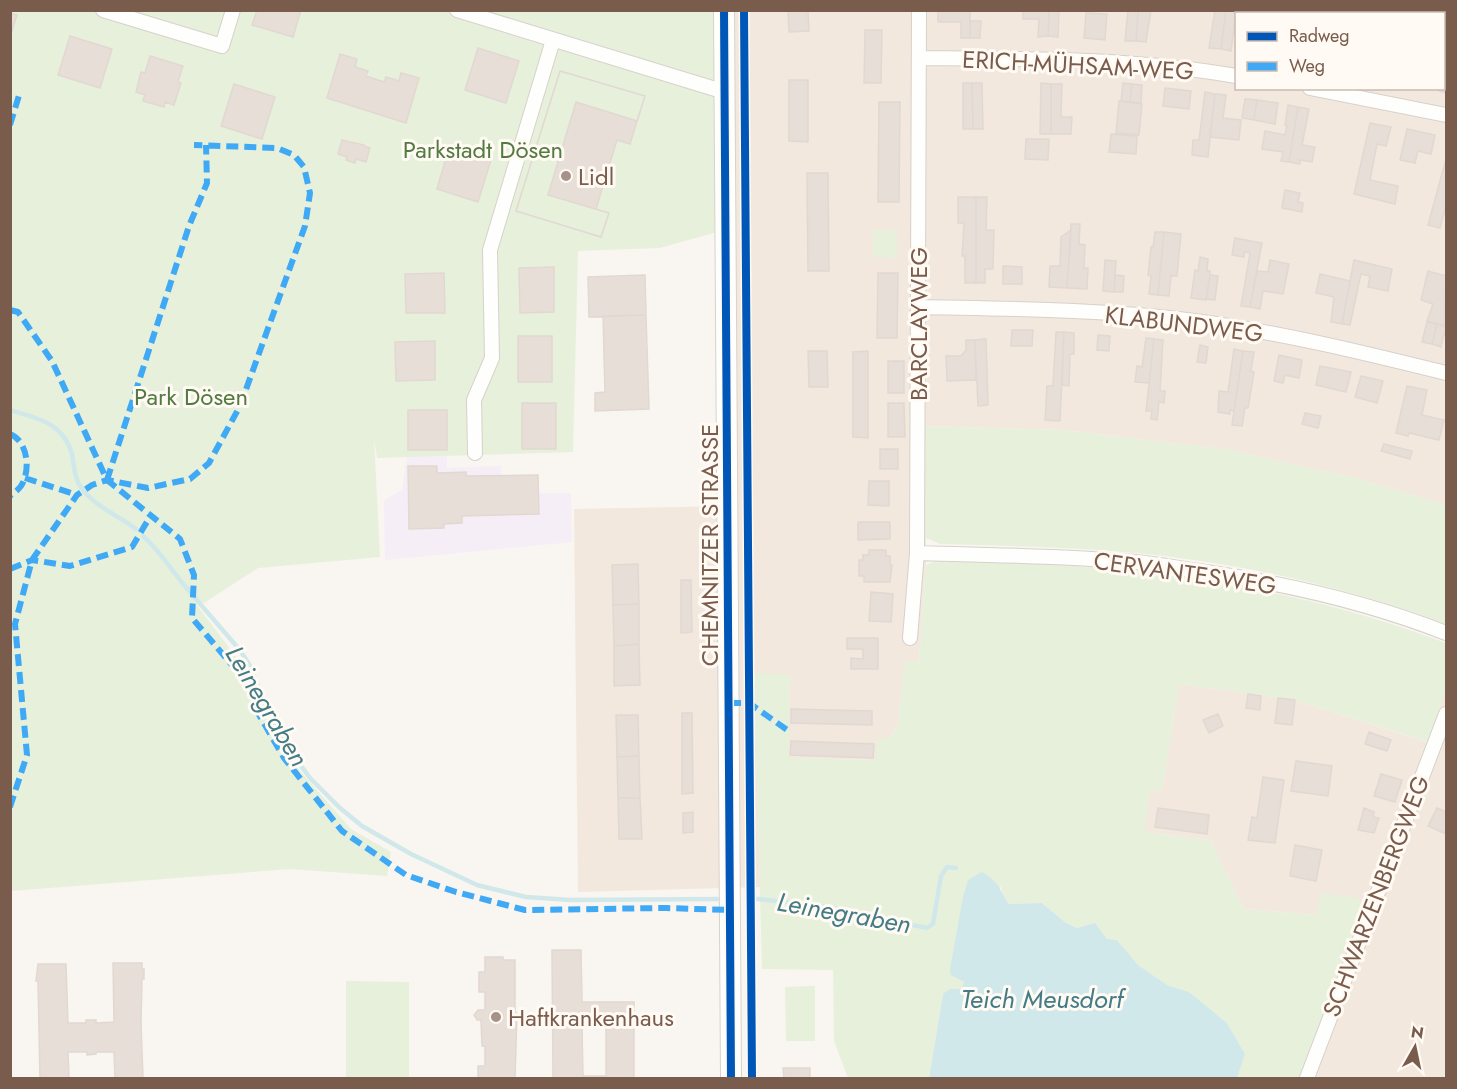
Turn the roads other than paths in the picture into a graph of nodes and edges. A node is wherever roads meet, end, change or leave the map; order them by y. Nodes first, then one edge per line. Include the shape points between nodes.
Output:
1 (103, 10) edge
2 (233, 10) edge
3 (456, 10) edge
4 (724, 10) edge
5 (920, 10) edge
6 (553, 40) junction
7 (919, 58) junction
8 (1235, 76) edge
9 (1320, 90) edge
10 (725, 92) junction
11 (1446, 115) edge
12 (918, 307) junction
13 (1446, 373) edge
14 (475, 453) dead end
15 (917, 553) junction
16 (1446, 633) edge
17 (910, 638) dead end
18 (1446, 714) edge
19 (732, 1078) edge
20 (1307, 1078) edge

1 - 2 street via 222,46
3 - 6 street
4 - 10 main road, CHEMNITZER STRASSE
5 - 7 street, BARCLAYWEG
6 - 10 street
6 - 14 street via 490,250 492,358 474,399
7 - 8 street, ERICH-MÜHSAM-WEG via 1083,60
7 - 12 street, BARCLAYWEG
9 - 11 street
10 - 19 main road, CHEMNITZER STRASSE
12 - 13 street, KLABUNDWEG via 1048,309 1186,320 1323,343
12 - 15 street, BARCLAYWEG
15 - 16 street, CERVANTESWEG via 1114,561 1243,577 1332,596
15 - 17 street, BARCLAYWEG
18 - 20 street, SCHWARZENBERGWEG

